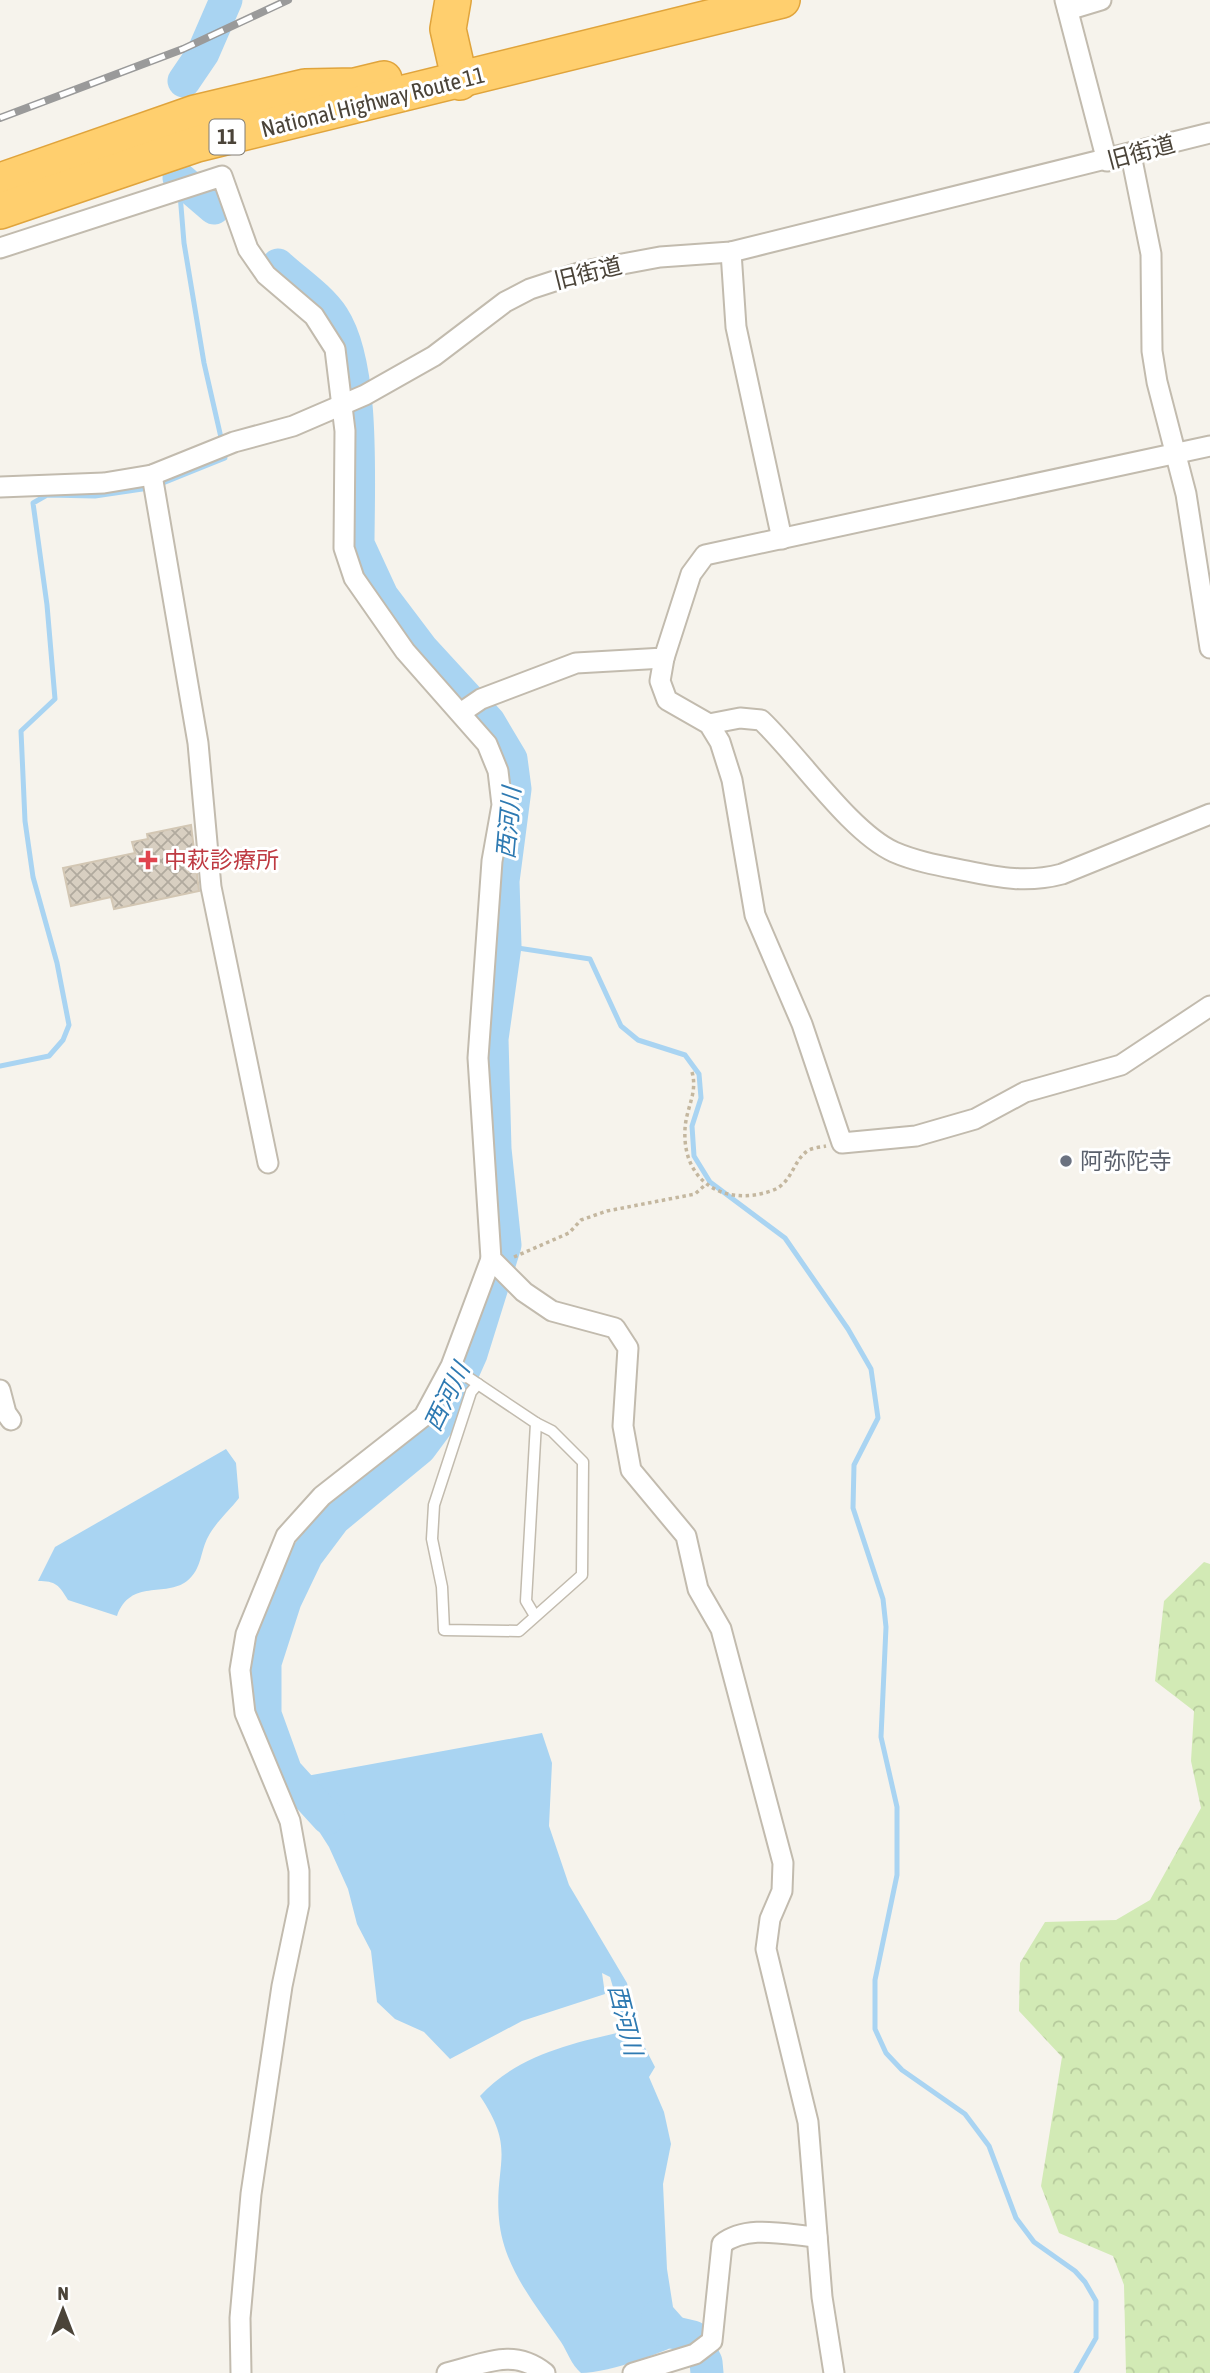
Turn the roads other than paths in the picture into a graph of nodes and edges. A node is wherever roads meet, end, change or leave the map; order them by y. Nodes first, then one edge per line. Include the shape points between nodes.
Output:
1 (453, 0) edge
2 (782, 0) edge
3 (1101, 0) edge
4 (1067, 5) edge
5 (457, 73) junction
6 (1210, 133) edge
7 (1131, 155) junction
8 (1107, 161) junction
9 (0, 181) edge
10 (0, 211) edge
11 (0, 248) edge
12 (731, 252) junction
13 (344, 404) junction
14 (1210, 446) edge
15 (1176, 454) junction
16 (153, 483) junction
17 (0, 487) edge
18 (782, 539) junction
19 (1210, 648) edge
20 (664, 658) junction
21 (470, 707) junction
22 (709, 724) junction
23 (1210, 814) edge
24 (1210, 1006) edge
25 (268, 1163) dead end
26 (496, 1264) junction
27 (454, 1368) junction
28 (478, 1384) junction
29 (0, 1390) edge
30 (11, 1420) dead end
31 (536, 1423) junction
32 (535, 1616) junction
33 (817, 2237) junction
34 (241, 2373) edge
35 (447, 2373) edge
36 (545, 2373) edge
37 (633, 2373) edge
38 (834, 2373) edge

1 - 5 highway via 448,29
2 - 5 highway, National Highway Route 11 / 11 via 588,48
3 - 4 street
4 - 8 street
5 - 9 highway, National Highway Route 11 / 11 via 355,86 305,86 195,113
5 - 10 highway, National Highway Route 11 / 11 via 197,144
6 - 7 street, 旧街道
7 - 8 street, 旧街道
7 - 15 street via 1151,254 1152,351
8 - 12 street, 旧街道
11 - 13 street via 222,176 248,249 266,275 314,316 335,349
12 - 13 street, 旧街道 via 648,259 585,271 530,289 505,302 434,356
12 - 18 street via 736,327
13 - 16 street, 旧街道 via 293,426 211,450
13 - 21 street via 344,548 354,578 405,651
14 - 15 street
15 - 18 street
15 - 19 street
16 - 17 street, 旧街道
16 - 25 street via 198,743 211,887
18 - 20 street via 705,555 691,574
20 - 21 street via 576,663
20 - 22 street via 660,681 667,700
21 - 26 street via 498,771 502,805 491,873 478,1058
22 - 23 street via 740,718 761,720 865,834 892,851 930,864 1015,881 1062,874
22 - 24 street via 732,780 755,915 802,1024 842,1143 916,1136 975,1119 1026,1092 1121,1065
26 - 27 street
26 - 33 street via 552,1311 615,1328 628,1348 623,1426 631,1470 686,1536 698,1588 721,1629 783,1864 782,1891 770,1919 766,1949 808,2122
27 - 28 lane
27 - 34 street via 424,1416 322,1496 286,1536 246,1634 240,1670 245,1713 290,1821 299,1871 299,1905 251,2194 240,2318
28 - 31 lane
28 - 32 lane via 471,1392 434,1505 432,1539 442,1587 444,1630 519,1631
29 - 30 street
31 - 32 lane via 526,1601
31 - 32 lane via 583,1462 582,1575
33 - 37 street via 734,2234 722,2244 712,2341 695,2354
33 - 38 street
35 - 36 street via 509,2357 530,2360

